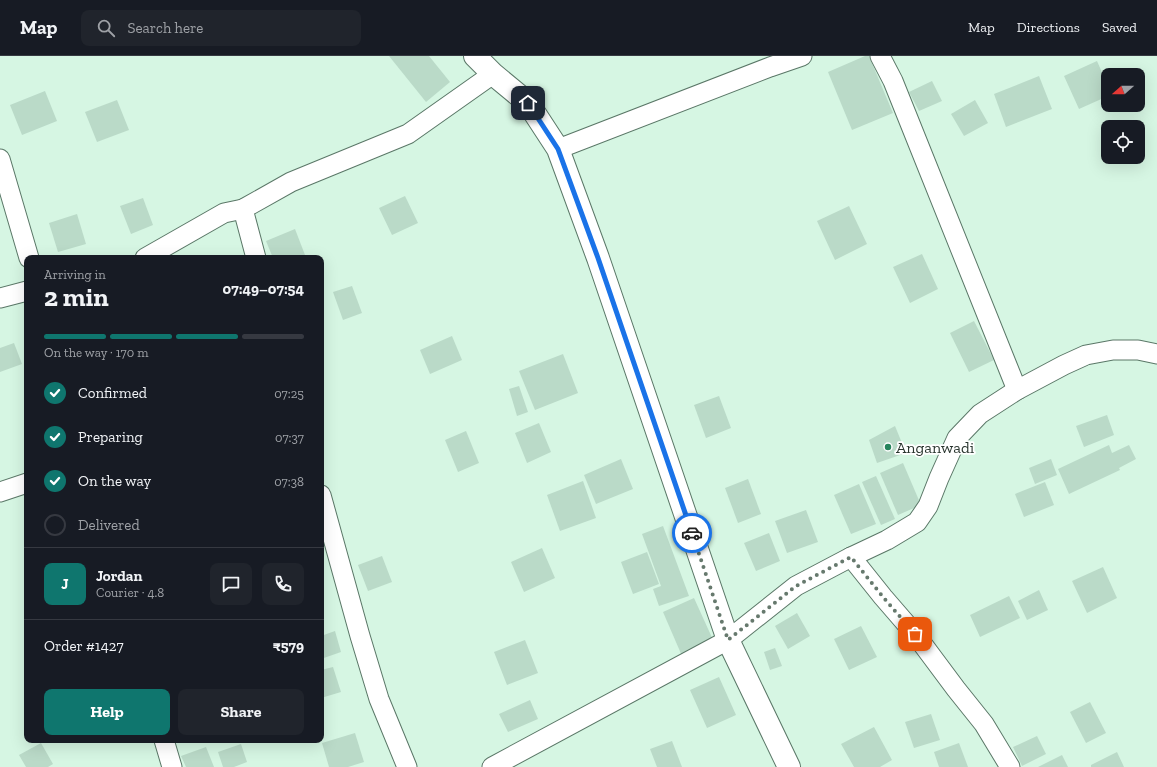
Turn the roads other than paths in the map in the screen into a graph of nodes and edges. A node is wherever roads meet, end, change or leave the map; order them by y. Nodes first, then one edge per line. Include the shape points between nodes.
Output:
1 (475, 56) edge
2 (802, 56) edge
3 (880, 56) edge
4 (493, 74) junction
5 (558, 149) junction
6 (0, 159) edge
7 (243, 210) junction
8 (27, 255) edge
9 (150, 255) edge
10 (255, 255) edge
11 (24, 292) edge
12 (0, 298) edge
13 (1157, 354) edge
14 (1017, 390) junction
15 (24, 484) edge
16 (0, 492) edge
17 (324, 506) edge
18 (851, 557) junction
19 (728, 640) junction
20 (165, 743) edge
21 (172, 767) edge
22 (407, 767) edge
23 (492, 767) edge
24 (789, 767) edge
25 (1010, 767) edge

1 - 4 main road
2 - 5 street
3 - 14 street via 896,88
4 - 5 main road via 528,103
4 - 7 street via 408,134 291,182
5 - 19 main road
6 - 8 street
7 - 9 street via 224,213
7 - 10 street
11 - 12 street
13 - 14 street via 1138,350 1113,350 1086,355
14 - 18 street via 980,414 957,438 928,506 917,522
15 - 16 street
17 - 22 street via 378,699
18 - 19 street via 796,586
18 - 25 street via 915,634 984,724
19 - 23 street
19 - 24 main road
20 - 21 street

